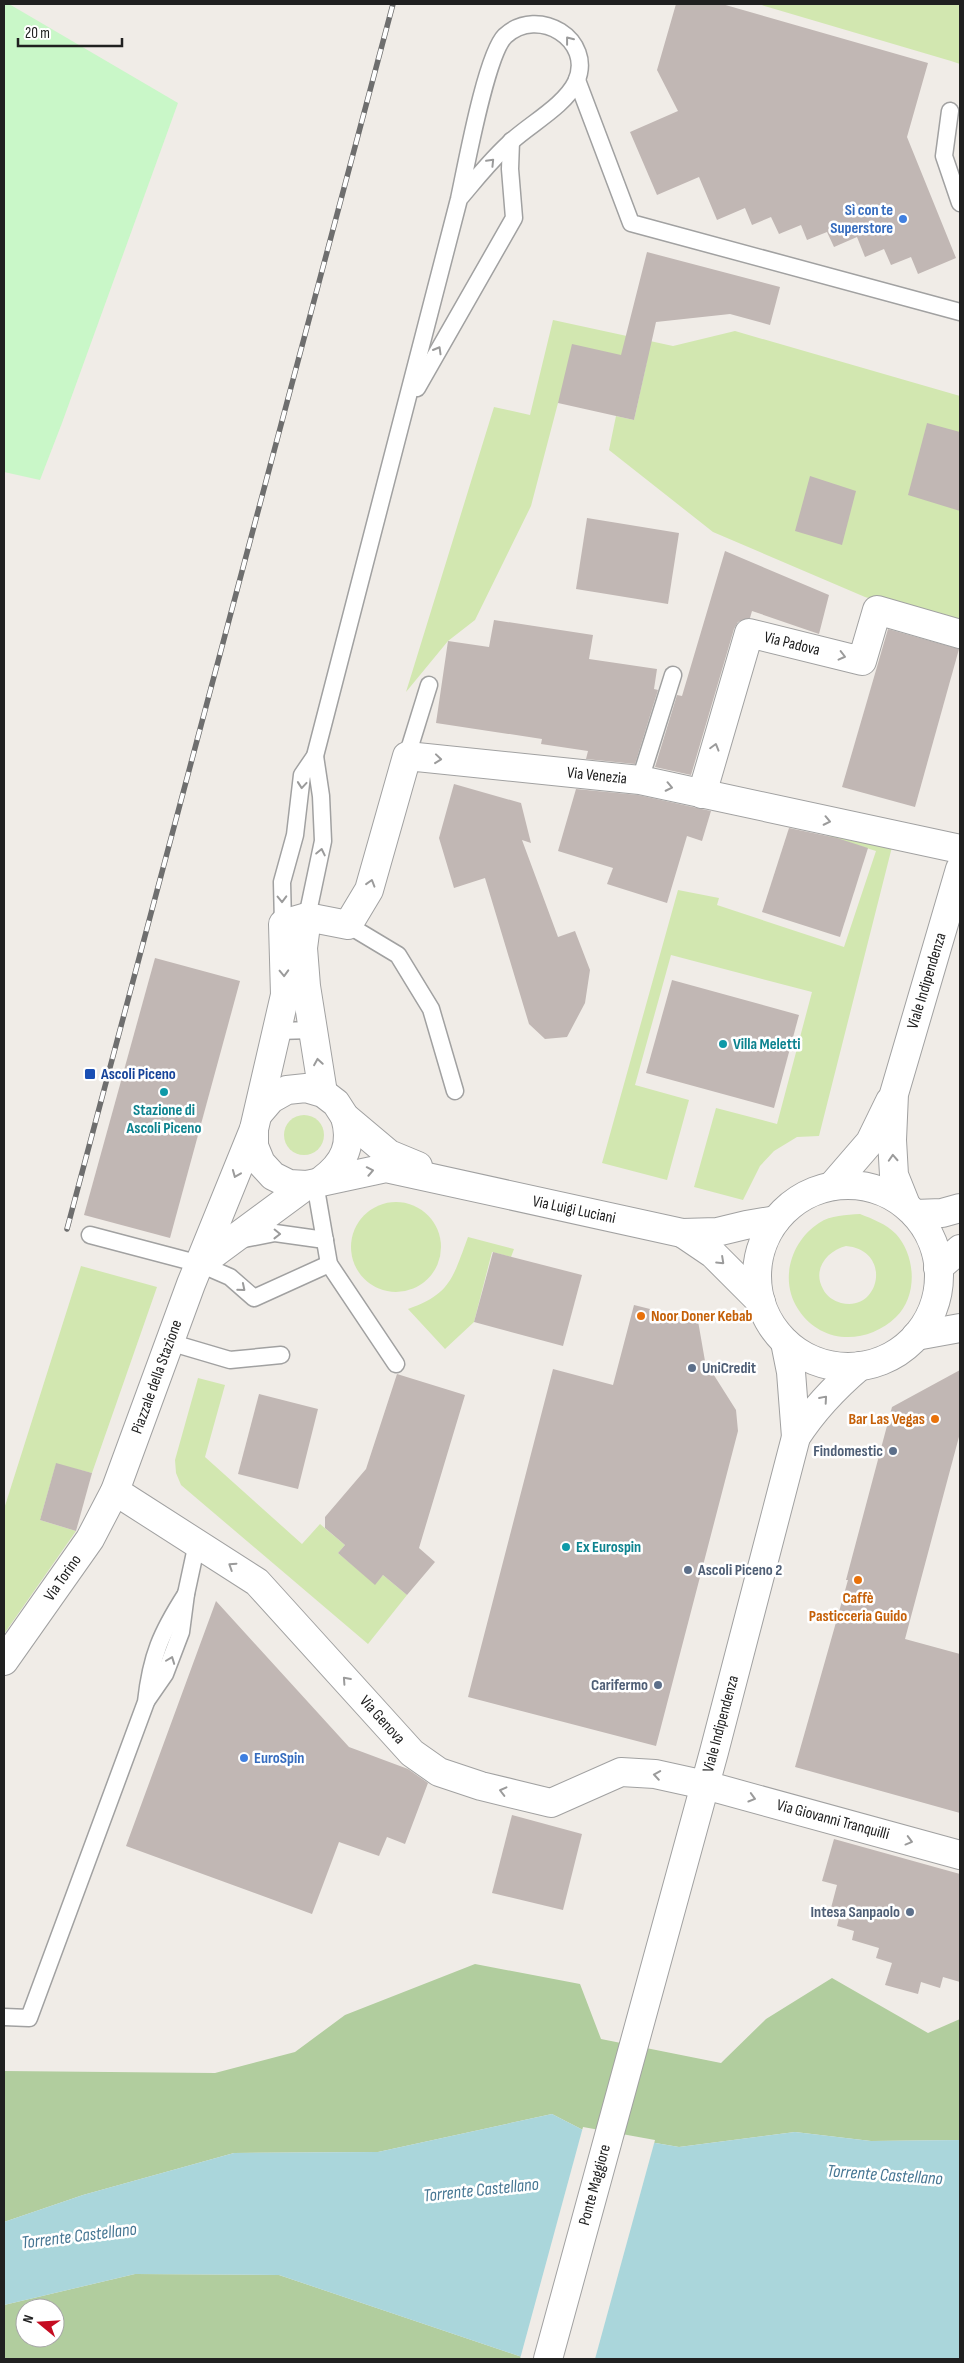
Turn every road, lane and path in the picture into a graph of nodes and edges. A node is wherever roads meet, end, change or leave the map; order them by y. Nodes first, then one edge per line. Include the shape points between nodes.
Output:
1 (577, 80) junction
2 (950, 110) dead end
3 (511, 141) junction
4 (459, 199) junction
5 (960, 203) edge
6 (960, 312) edge
7 (406, 407) junction
8 (960, 634) edge
9 (673, 675) dead end
10 (429, 685) dead end
11 (315, 756) junction
12 (408, 756) junction
13 (640, 780) junction
14 (702, 794) junction
15 (960, 850) edge
16 (960, 869) edge
17 (295, 921) junction
18 (348, 925) junction
19 (313, 1030) junction
20 (277, 1031) junction
21 (455, 1091) dead end
22 (323, 1094) junction
23 (894, 1094) junction
24 (345, 1117) junction
25 (256, 1121) junction
26 (314, 1183) junction
27 (832, 1186) junction
28 (467, 1187) junction
29 (960, 1208) edge
30 (910, 1209) junction
31 (776, 1220) junction
32 (682, 1233) junction
33 (90, 1235) dead end
34 (325, 1240) junction
35 (230, 1242) junction
36 (960, 1249) edge
37 (200, 1264) junction
38 (329, 1264) junction
39 (946, 1280) edge
40 (761, 1302) junction
41 (960, 1328) edge
42 (916, 1336) junction
43 (169, 1342) junction
44 (786, 1342) junction
45 (281, 1355) dead end
46 (396, 1364) dead end
47 (860, 1366) junction
48 (796, 1437) junction
49 (115, 1491) junction
50 (197, 1543) junction
51 (4, 1661) edge
52 (705, 1785) junction
53 (960, 1855) edge
54 (642, 2010) joint
55 (4, 2017) edge
56 (548, 2359) edge

1 - 3 lane via 568,95
1 -> 4 lane via 579,62 564,33 550,25 532,23 516,27 504,37 495,53
1 - 6 lane via 630,224
2 - 5 lane via 944,156
4 -> 3 lane
7 -> 3 lane via 514,218
4 - 7 lane
7 - 11 lane
14 -> 8 street, Via Padova via 749,633 862,662 877,610
9 - 13 lane
10 - 12 lane
17 -> 11 lane via 323,841
11 -> 17 lane via 302,774 295,835 282,882
12 -> 13 street, Via Venezia
18 -> 12 street via 369,890
13 -> 14 street, Via Venezia
14 -> 15 street, Via Venezia
16 - 23 street, Viale Indipendenza
17 - 18 street
17 - 19 street via 303,948
17 -> 20 street, Piazzale della Stazione
18 - 21 lane via 398,955 431,1009
19 - 20 lane
22 -> 19 street
20 - 25 street, Piazzale della Stazione
22 - 24 street via 336,1103
22 - 25 street, Piazzale della Stazione via 306,1088 287,1090 271,1099
23 - 27 street, Viale Indipendenza via 870,1142
30 -> 23 street, Viale Indipendenza via 894,1175
24 - 26 street, Piazzale della Stazione via 349,1131 343,1160 334,1172
24 - 28 street via 389,1154
25 - 26 street, Piazzale della Stazione via 254,1146 261,1163 273,1176 289,1184
25 -> 37 street, Piazzale della Stazione
26 -> 28 street, Piazzale della Stazione via 386,1168
26 - 34 lane
26 - 35 street, Piazzale della Stazione
27 - 30 street, Viale Indipendenza via 858,1185 883,1192
27 - 31 street, Viale Indipendenza via 810,1193 792,1204
28 - 32 street, Via Luigi Luciani
29 - 30 street via 942,1213
30 - 39 street, Viale Indipendenza via 931,1239
31 - 32 street, Via Luigi Luciani via 717,1232
31 - 40 street, Viale Indipendenza via 762,1245 757,1274
32 -> 40 street, Via Luigi Luciani via 713,1254
33 - 37 lane
35 -> 34 lane via 275,1233
34 - 38 lane
35 - 37 street, Piazzale della Stazione
36 - 39 street
37 -> 38 lane via 230,1277 254,1298
37 - 43 street, Piazzale della Stazione
38 - 46 lane
39 - 42 street, Viale Indipendenza via 928,1320
40 - 44 street, Viale Indipendenza via 770,1324
41 - 42 street
42 - 47 street, Viale Indipendenza via 900,1351 881,1361
43 - 45 lane via 230,1360
43 - 49 street, Piazzale della Stazione
44 - 47 street, Viale Indipendenza via 807,1358 833,1366
44 - 48 street, Viale Indipendenza
48 -> 47 street, Viale Indipendenza via 833,1388
48 - 52 street, Viale Indipendenza
49 - 50 street, Via Genova
49 - 51 street, Via Torino via 90,1539
52 -> 50 street, Via Genova via 655,1774 621,1772 551,1803 439,1772 412,1753 257,1582
50 - 55 lane via 181,1632 165,1674 146,1702 29,2018
52 -> 53 street, Via Giovanni Tranquilli
52 - 54 street, Viale Indipendenza
54 - 56 street, Ponte Maggiore

